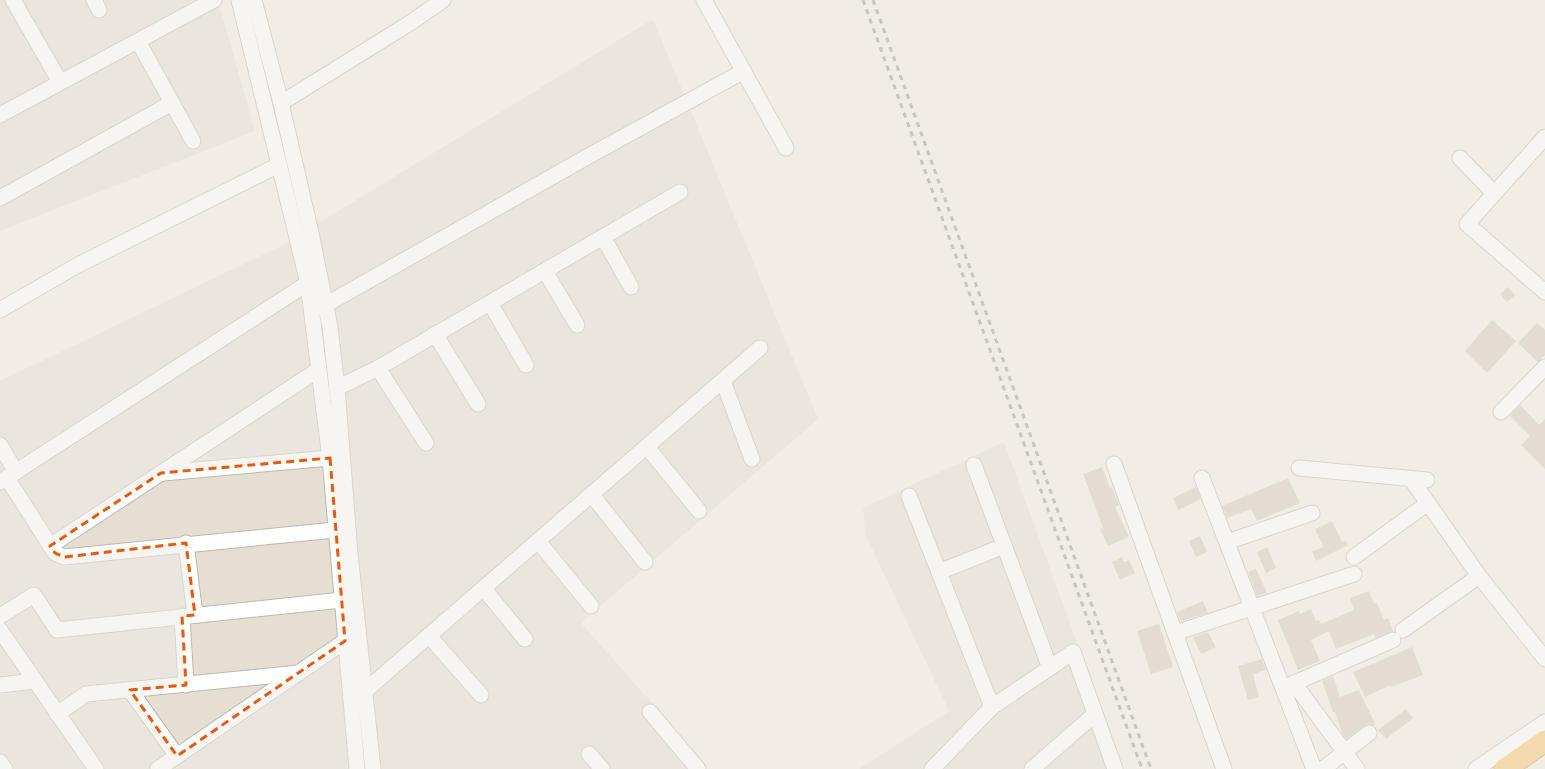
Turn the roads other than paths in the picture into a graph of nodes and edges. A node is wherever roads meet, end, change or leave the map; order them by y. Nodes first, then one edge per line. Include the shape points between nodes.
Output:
1 (13, 0) edge
2 (214, 0) edge
3 (239, 0) edge
4 (254, 0) edge
5 (443, 0) edge
6 (704, 0) edge
7 (138, 41) junction
8 (744, 71) junction
9 (60, 82) junction
10 (172, 103) junction
11 (281, 103) junction
12 (0, 115) edge
13 (1545, 137) edge
14 (193, 141) dead end
15 (786, 148) dead end
16 (1460, 158) dead end
17 (280, 165) junction
18 (680, 192) dead end
19 (1494, 193) junction
20 (0, 198) edge
21 (603, 237) junction
22 (545, 271) junction
23 (314, 281) junction
24 (631, 287) dead end
25 (1545, 292) edge
26 (490, 303) junction
27 (327, 304) junction
28 (312, 309) junction
29 (0, 310) edge
30 (577, 325) dead end
31 (435, 334) junction
32 (760, 348) dead end
33 (526, 365) dead end
34 (1545, 367) edge
35 (378, 368) junction
36 (318, 370) junction
37 (723, 381) junction
38 (337, 388) junction
39 (478, 404) dead end
40 (1501, 412) dead end
41 (426, 443) dead end
42 (0, 445) edge
43 (646, 447) junction
44 (330, 458) junction
45 (752, 459) dead end
46 (974, 464) dead end
47 (1114, 464) dead end
48 (1299, 468) dead end
49 (162, 473) junction
50 (8, 477) edge
51 (1202, 478) dead end
52 (1411, 479) junction
53 (1427, 480) dead end
54 (592, 495) junction
55 (909, 496) dead end
56 (1428, 503) junction
57 (699, 511) dead end
58 (1312, 513) dead end
59 (335, 530) junction
60 (538, 541) junction
61 (1227, 542) junction
62 (186, 543) junction
63 (50, 546) junction
64 (1004, 546) junction
65 (1354, 556) dead end
66 (645, 562) dead end
67 (939, 572) junction
68 (1354, 574) dead end
69 (1480, 576) junction
70 (484, 589) junction
71 (342, 600) junction
72 (591, 606) dead end
73 (1252, 608) junction
74 (188, 615) junction
75 (0, 616) edge
76 (0, 630) edge
77 (1175, 633) junction
78 (429, 636) junction
79 (525, 639) dead end
80 (345, 641) junction
81 (1545, 659) edge
82 (1050, 668) junction
83 (299, 673) junction
84 (35, 681) junction
85 (0, 685) edge
86 (186, 685) junction
87 (1288, 686) junction
88 (130, 690) junction
89 (365, 691) junction
90 (481, 695) dead end
91 (992, 707) junction
92 (650, 712) dead end
93 (57, 714) junction
94 (1095, 714) junction
95 (1545, 722) edge
96 (1369, 733) dead end
97 (1545, 742) edge
98 (1344, 752) junction
99 (589, 754) dead end
100 (177, 756) junction
101 (0, 762) edge
102 (5, 769) edge
103 (96, 769) edge
104 (158, 769) edge
105 (357, 769) edge
106 (373, 769) edge
107 (602, 769) edge
108 (698, 769) edge
109 (932, 769) edge
110 (1032, 769) edge
111 (1115, 769) edge
112 (1224, 769) edge
113 (1314, 769) edge
114 (1323, 769) edge
115 (1357, 769) edge
116 (1476, 769) edge
117 (1505, 769) edge

1 - 9 street
2 - 7 street
3 - 17 street
4 - 11 street
5 - 11 street
6 - 8 street
7 - 9 street
7 - 10 street
8 - 15 street
8 - 27 street
9 - 12 street
10 - 14 street
10 - 20 street
11 - 23 street
13 - 19 street
16 - 19 street
17 - 23 street
17 - 29 street via 78,265
18 - 21 street
19 - 25 street via 1467,224
21 - 22 street
21 - 24 street
22 - 26 street
22 - 30 street
23 - 27 street
23 - 28 street
23 - 50 street
26 - 31 street
26 - 33 street
27 - 28 street
27 - 38 street
28 - 36 street
31 - 35 street
31 - 39 street
32 - 37 street
34 - 40 street
35 - 38 street
35 - 41 street
36 - 44 street
36 - 49 street
37 - 43 street
37 - 45 street
38 - 89 street via 350,554
42 - 50 street
43 - 54 street
43 - 57 street
44 - 49 street
44 - 59 street
46 - 64 street
47 - 77 street
48 - 52 street
49 - 63 street
50 - 63 street
51 - 61 street
52 - 53 street
52 - 56 street
54 - 60 street
54 - 66 street
55 - 67 street
56 - 65 street
56 - 69 street
58 - 61 street
59 - 62 street
59 - 71 street
60 - 70 street
60 - 72 street
61 - 73 street
62 - 63 street via 64,557 55,553
62 - 74 street
64 - 67 street
64 - 82 street
67 - 91 street
68 - 73 street
69 - 81 street
69 - 87 street via 1398,635
70 - 78 street
70 - 79 street
71 - 74 street
71 - 80 street
73 - 77 street
73 - 87 street
74 - 75 street via 57,630 34,595
74 - 86 street
76 - 84 street
77 - 112 street
78 - 89 street
78 - 90 street
80 - 83 street
80 - 105 street
82 - 91 street
82 - 94 street via 1073,652
83 - 86 street
83 - 100 street
84 - 85 street
84 - 93 street
86 - 88 street
87 - 98 street
87 - 113 street
88 - 93 street via 86,694
88 - 100 street
89 - 106 street
91 - 109 street
92 - 108 street
93 - 103 street
94 - 110 street
94 - 111 street
95 - 116 street
96 - 98 street
97 - 117 highway
98 - 114 street
98 - 115 street
99 - 107 street
100 - 104 street
101 - 102 street

